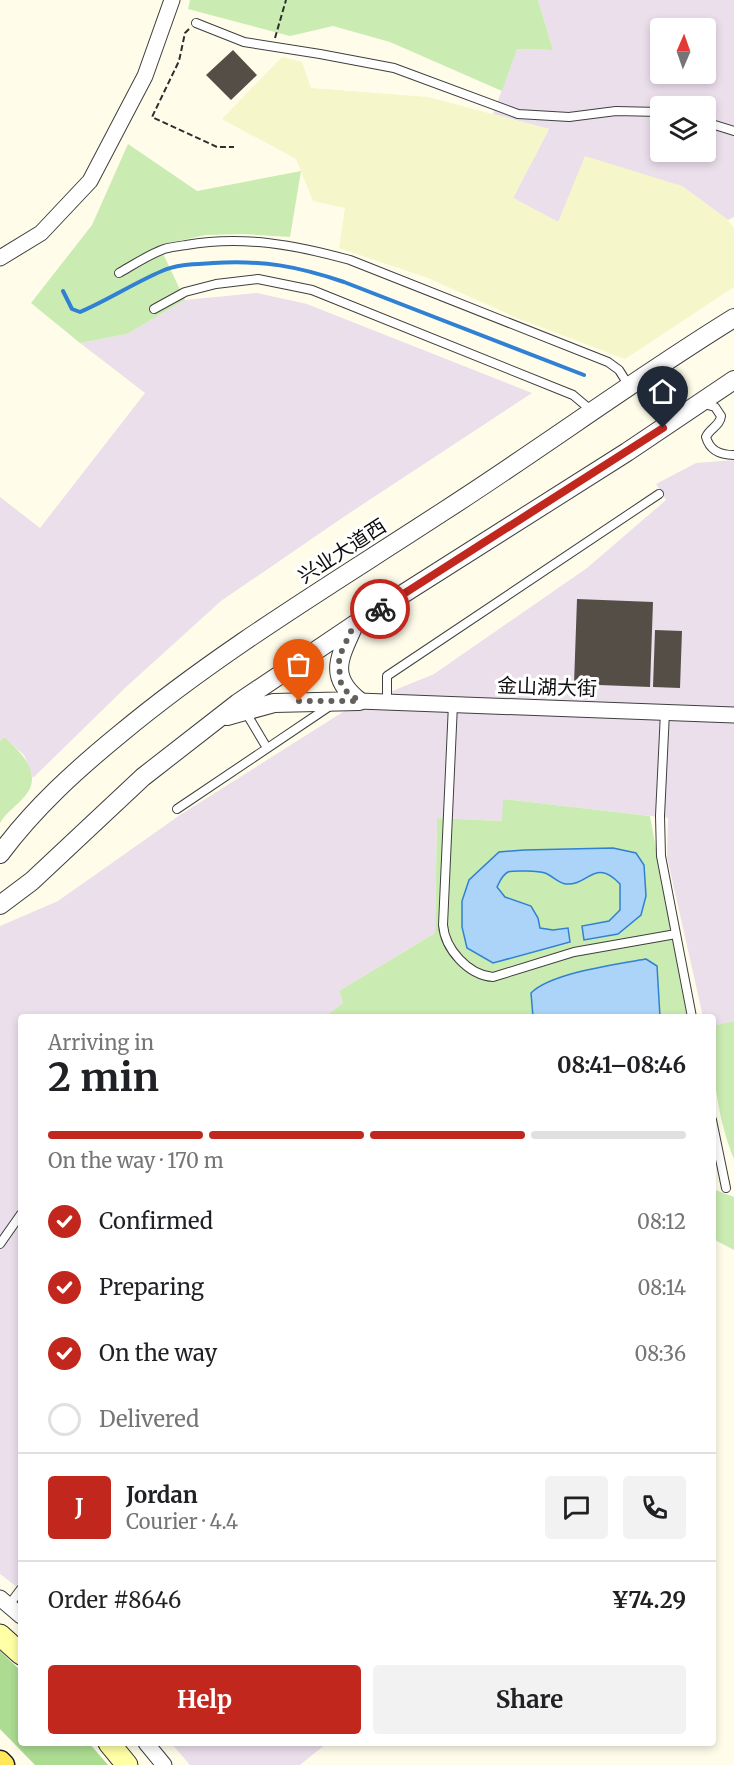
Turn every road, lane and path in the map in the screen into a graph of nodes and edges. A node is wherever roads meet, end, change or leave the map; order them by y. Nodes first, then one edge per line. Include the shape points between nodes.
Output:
1 (172, 0) edge
2 (286, 0) edge
3 (196, 23) joint
4 (272, 48) junction
5 (650, 112) edge
6 (716, 125) edge
7 (734, 131) edge
8 (234, 147) dead end
9 (0, 258) edge
10 (119, 273) dead end
11 (154, 309) dead end
12 (734, 318) edge
13 (734, 380) edge
14 (630, 386) junction
15 (700, 403) junction
16 (592, 411) junction
17 (734, 455) edge
18 (659, 494) dead end
19 (354, 625) junction
20 (338, 701) junction
21 (359, 701) junction
22 (387, 701) junction
23 (453, 704) junction
24 (245, 711) junction
25 (665, 712) junction
26 (734, 715) edge
27 (199, 732) junction
28 (267, 748) junction
29 (177, 808) dead end
30 (0, 854) edge
31 (0, 905) edge
32 (676, 934) junction
33 (691, 1014) edge
34 (716, 1139) edge
35 (726, 1188) dead end
36 (18, 1219) edge
37 (0, 1244) edge
38 (18, 1591) edge
39 (5, 1602) edge
40 (18, 1613) edge
41 (0, 1635) edge
42 (18, 1651) edge
43 (111, 1746) edge
44 (148, 1746) edge
45 (0, 1762) edge
46 (3, 1765) edge
47 (127, 1765) edge
48 (164, 1765) edge

1 - 9 street via 145,76 90,181 41,233
2 - 4 path
3 - 4 lane via 244,42
3 - 8 path via 185,33 179,61 152,117 217,147
4 - 5 lane via 394,68 518,114 569,117
6 - 7 lane
10 - 14 lane via 165,249 202,242 243,240 317,251 350,260 608,362
11 - 16 lane via 184,292 216,284 258,279 312,290 573,395
12 - 14 street, 兴业大道西
13 - 15 street
14 - 16 street, 兴业大道西
15 - 17 lane via 715,407 721,416 708,432 708,444 714,452
15 - 19 street
16 - 30 street, 兴业大道西 via 183,684 72,775 21,825
18 - 22 lane via 387,676
19 - 21 street via 339,657 339,670 347,692
19 - 27 street
20 - 21 street
20 - 24 street via 274,703
20 - 28 lane
21 - 22 street, 金山湖大街
22 - 23 street, 金山湖大街
23 - 25 street, 金山湖大街
23 - 32 lane via 443,925 450,948 471,970 493,977 574,952
24 - 27 street via 229,715
24 - 28 lane
25 - 26 street, 金山湖大街
25 - 32 lane via 661,856
27 - 31 street
28 - 29 lane
32 - 33 lane
34 - 35 lane
36 - 37 lane
38 - 39 lane
39 - 40 street
41 - 42 main road
43 - 47 main road
44 - 48 street
45 - 46 main road

